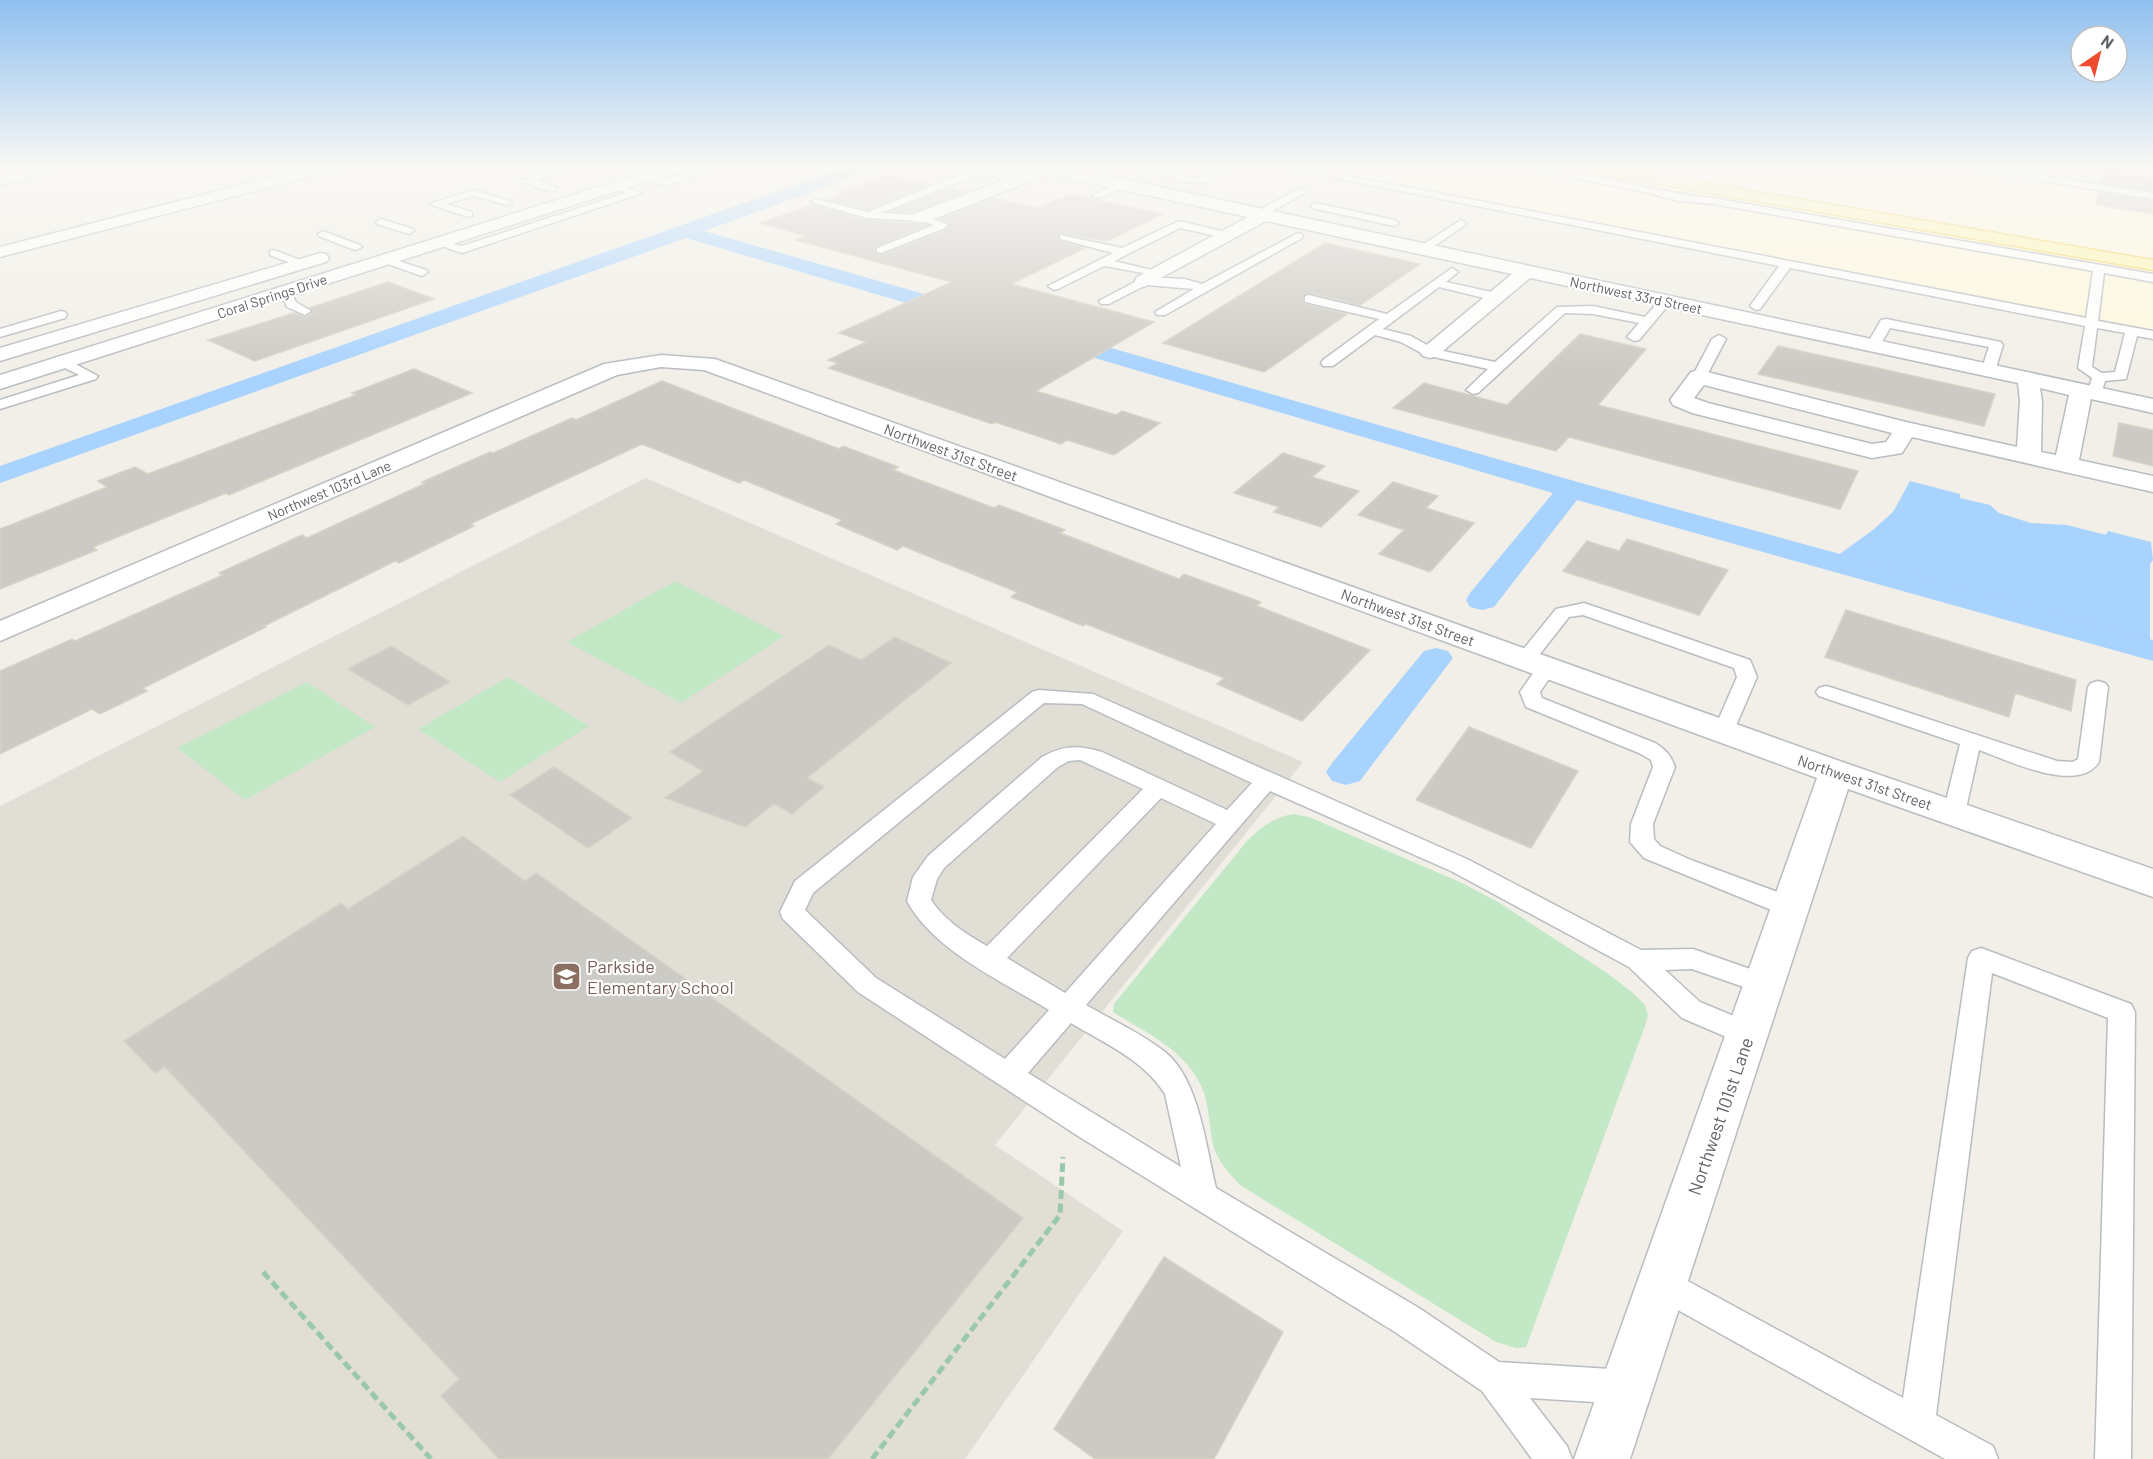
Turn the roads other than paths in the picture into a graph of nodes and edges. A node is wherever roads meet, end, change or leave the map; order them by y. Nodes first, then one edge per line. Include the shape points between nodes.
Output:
1 (70, 234) edge
2 (323, 234) dead end
3 (399, 234) edge
4 (467, 234) edge
5 (511, 234) edge
6 (918, 234) edge
7 (1159, 234) edge
8 (1222, 234) edge
9 (1356, 234) edge
10 (1445, 234) edge
11 (1630, 234) edge
12 (1932, 234) edge
13 (1973, 234) edge
14 (2051, 234) edge
15 (1226, 235) joint
16 (1298, 236) dead end
17 (1064, 237) dead end
18 (439, 243) junction
19 (356, 247) junction
20 (1423, 249) junction
21 (881, 250) dead end
22 (2153, 251) edge
23 (0, 252) edge
24 (1124, 252) junction
25 (273, 253) dead end
26 (386, 260) junction
27 (1104, 262) junction
28 (301, 264) junction
29 (1788, 264) junction
30 (2153, 265) edge
31 (2099, 268) junction
32 (1527, 271) junction
33 (422, 272) dead end
34 (1452, 272) dead end
35 (1150, 277) junction
36 (2153, 278) edge
37 (1437, 283) junction
38 (1054, 286) dead end
39 (1204, 288) junction
40 (277, 295) junction
41 (1496, 297) junction
42 (1309, 299) dead end
43 (1104, 301) dead end
44 (1665, 302) junction
45 (1756, 306) dead end
46 (305, 311) dead end
47 (1161, 312) dead end
48 (61, 315) dead end
49 (1389, 318) junction
50 (2090, 318) junction
51 (1648, 321) junction
52 (2153, 324) edge
53 (1373, 330) junction
54 (2132, 331) junction
55 (5, 332) edge
56 (2153, 335) edge
57 (1634, 337) dead end
58 (1719, 339) dead end
59 (36, 344) junction
60 (1873, 346) junction
61 (1430, 352) junction
62 (0, 355) edge
63 (661, 361) joint
64 (64, 362) junction
65 (1328, 363) dead end
66 (1498, 367) junction
67 (1988, 371) junction
68 (1699, 378) joint
69 (2028, 380) junction
70 (0, 382) edge
71 (2091, 387) junction
72 (1473, 390) dead end
73 (0, 405) edge
74 (2153, 406) edge
75 (2029, 456) junction
76 (2066, 465) junction
77 (2153, 484) edge
78 (0, 632) edge
79 (1536, 664) junction
80 (2098, 687) dead end
81 (1827, 692) dead end
82 (1724, 732) junction
83 (1971, 740) junction
84 (1836, 772) junction
85 (1267, 780) junction
86 (1159, 786) junction
87 (1954, 813) junction
88 (1230, 821) junction
89 (2153, 883) edge
90 (1790, 907) junction
91 (1638, 960) junction
92 (988, 962) junction
93 (1764, 984) junction
94 (1068, 1009) junction
95 (1748, 1034) junction
96 (1008, 1076) junction
97 (1203, 1197) junction
98 (1662, 1284) junction
99 (1494, 1379) junction
100 (1626, 1387) junction
101 (1917, 1424) junction
102 (1554, 1459) edge
103 (1602, 1459) edge
104 (1980, 1459) edge
105 (2112, 1459) edge

1 - 23 street
2 - 19 lane
3 - 19 street, Coral Springs Drive
4 - 18 street, Coral Springs Drive
5 - 18 lane via 462,250
6 - 21 lane
7 - 24 lane
8 - 15 lane
9 - 20 street, Northwest 33rd Street
10 - 20 lane
11 - 29 lane
12 - 31 lane
13 - 30 main road
14 - 22 main road
15 - 35 street
16 - 39 lane
17 - 24 lane
18 - 26 street, Coral Springs Drive
19 - 28 street, Coral Springs Drive
20 - 32 street, Northwest 33rd Street
24 - 27 lane
25 - 28 lane
26 - 33 lane
26 - 40 street, Coral Springs Drive
27 - 35 lane
27 - 38 lane
28 - 59 street, Coral Springs Drive
29 - 45 lane
29 - 50 lane
31 - 36 lane
31 - 50 lane
32 - 41 street
32 - 44 street, Northwest 33rd Street
34 - 37 lane
35 - 39 lane
35 - 43 lane
37 - 41 lane
37 - 49 lane
39 - 47 lane
40 - 46 lane
40 - 64 street, Coral Springs Drive
41 - 61 street
42 - 49 lane
44 - 51 lane
44 - 60 street, Northwest 33rd Street
48 - 55 lane
49 - 53 lane
50 - 52 lane
50 - 54 lane
50 - 71 lane via 2085,368
51 - 57 lane
51 - 66 lane via 1587,309 1561,310
53 - 61 lane via 1406,339
53 - 65 lane
54 - 56 lane
54 - 71 lane via 2121,376
55 - 59 lane
58 - 68 lane
59 - 62 street, Coral Springs Drive
60 - 67 street, Northwest 33rd Street
60 - 67 lane via 1886,323 1996,345
61 - 66 lane
63 - 78 street, Northwest 103rd Lane via 612,369
63 - 79 street, Northwest 31st Street via 707,364
64 - 70 street, Coral Springs Drive
64 - 73 lane via 91,376
66 - 72 lane
67 - 69 street, Northwest 33rd Street
68 - 75 street
69 - 71 street, Northwest 33rd Street
69 - 75 street
71 - 74 street, Northwest 33rd Street
71 - 76 street
75 - 76 street
76 - 77 street
79 - 82 street, Northwest 31st Street
79 - 82 lane via 1563,613 1584,609 1743,664 1747,677
79 - 90 lane via 1530,692 1533,702 1660,756 1664,767 1642,824 1642,842 1652,852
80 - 83 lane via 2088,762 2082,768 2055,768
81 - 83 lane
82 - 84 street, Northwest 31st Street
83 - 87 lane
84 - 87 street, Northwest 31st Street
84 - 90 street, Northwest 101st Lane
85 - 88 lane
85 - 91 lane via 1459,865
85 - 96 lane via 1086,698 1039,696 804,887 792,912 867,986
86 - 88 lane
86 - 92 lane
86 - 92 lane via 1094,757 1064,754 936,862 925,877 919,901 927,915 954,939
87 - 89 street, Northwest 31st Street
88 - 94 lane
90 - 93 street, Northwest 101st Lane
91 - 93 lane via 1694,959
91 - 95 lane via 1691,1010
92 - 94 lane
93 - 95 street, Northwest 101st Lane
94 - 96 lane
94 - 97 lane via 1156,1061 1168,1074 1178,1091
95 - 98 street, Northwest 101st Lane
96 - 97 lane
97 - 99 lane via 1407,1320
98 - 100 street, Northwest 101st Lane
98 - 101 lane
99 - 100 lane
99 - 102 lane
100 - 103 street, Northwest 101st Lane
101 - 104 lane
101 - 105 lane via 1981,958 2122,1012

